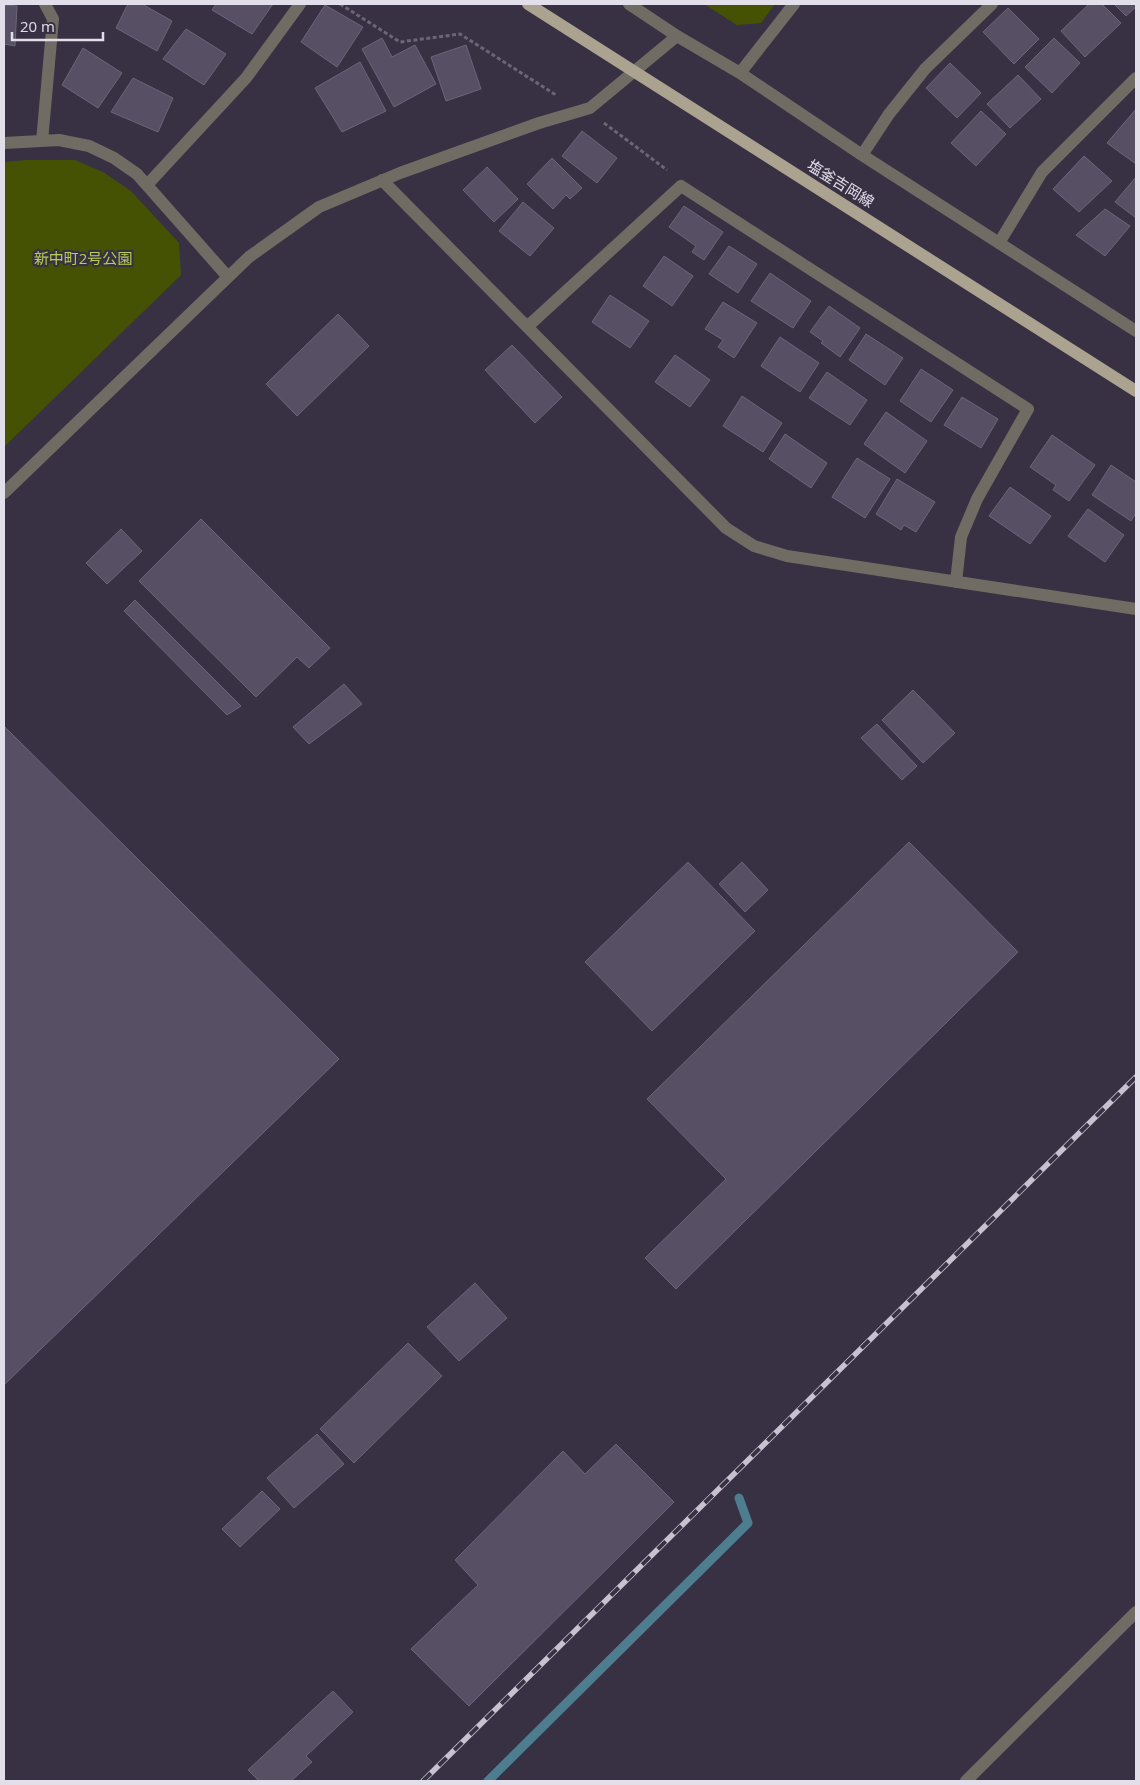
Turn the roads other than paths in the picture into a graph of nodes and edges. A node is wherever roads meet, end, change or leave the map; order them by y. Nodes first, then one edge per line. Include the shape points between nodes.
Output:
1 (45, 4) edge
2 (300, 4) edge
3 (528, 4) edge
4 (629, 4) edge
5 (794, 4) edge
6 (992, 4) edge
7 (677, 36) junction
8 (740, 73) junction
9 (1136, 78) edge
10 (42, 141) junction
11 (4, 143) edge
12 (862, 155) junction
13 (382, 180) junction
14 (147, 185) junction
15 (999, 243) junction
16 (228, 277) junction
17 (528, 327) junction
18 (1135, 327) edge
19 (1136, 391) edge
20 (4, 493) edge
21 (956, 582) junction
22 (1136, 609) edge
23 (1136, 1612) edge
24 (966, 1781) edge

1 - 10 street via 53,19
2 - 14 street via 246,78
3 - 19 main road, 塩釜吉岡線, bridge
4 - 7 street
5 - 8 street
6 - 12 street via 925,69
7 - 8 street
7 - 13 street via 590,108 539,122
8 - 12 street
9 - 15 street via 1042,172
10 - 11 street
10 - 14 street via 58,140 88,146 114,158
12 - 15 street
13 - 16 street via 319,207 249,257
13 - 17 street
14 - 16 street
15 - 18 street
16 - 20 street
17 - 21 street via 726,528 754,546 787,556
17 - 21 street via 681,186 1028,410 977,499 961,537
21 - 22 street
23 - 24 street

